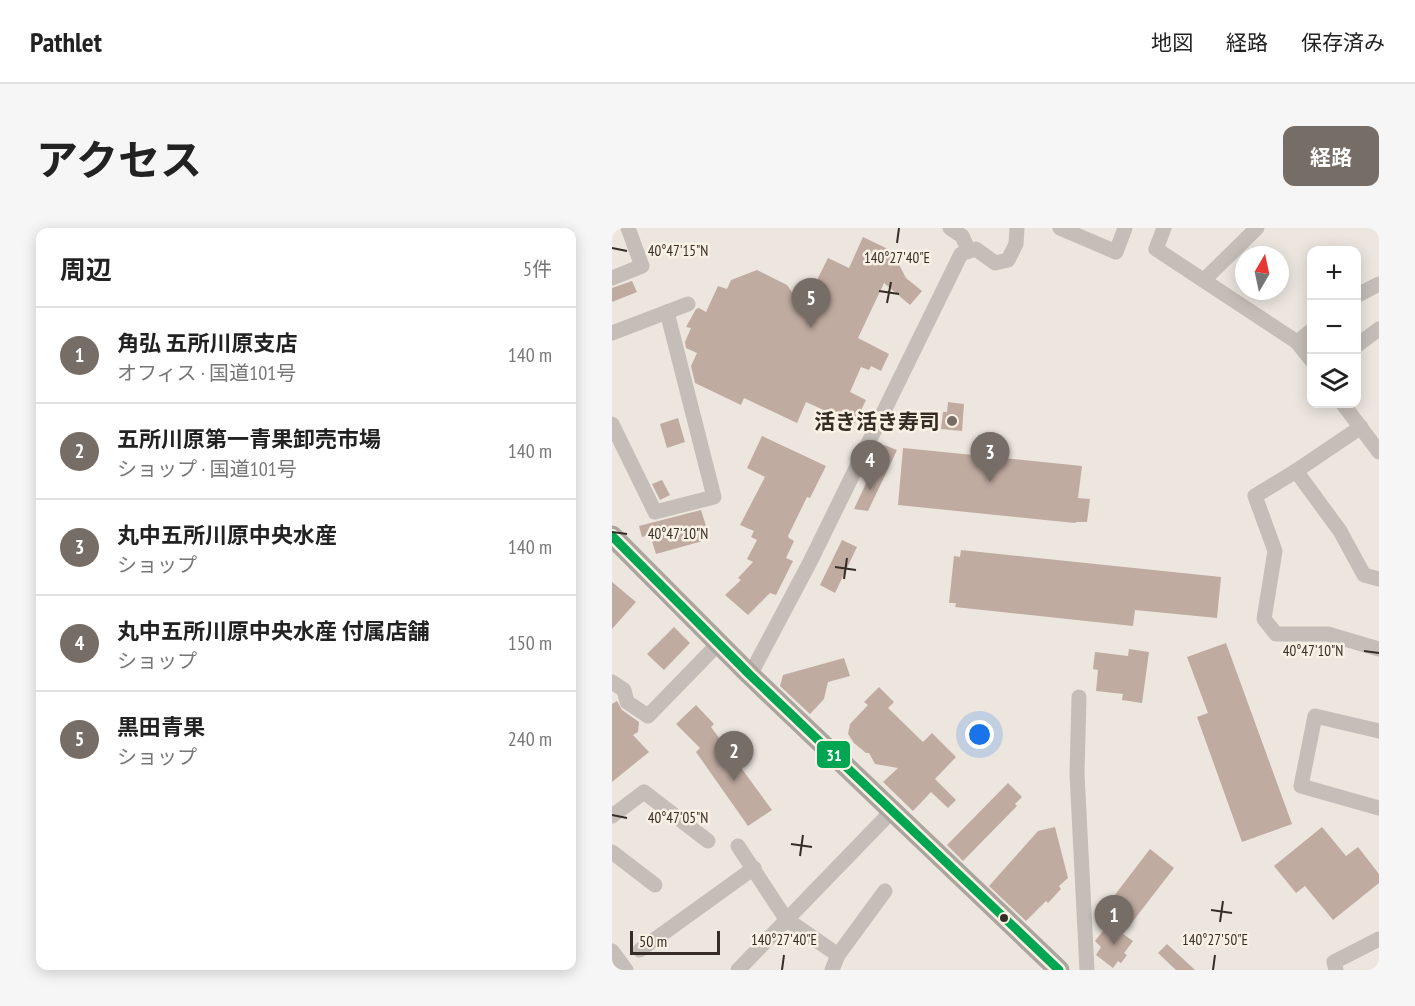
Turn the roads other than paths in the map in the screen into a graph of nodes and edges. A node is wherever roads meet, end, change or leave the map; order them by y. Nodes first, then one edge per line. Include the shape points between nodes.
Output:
1 (628, 228) edge
2 (950, 228) edge
3 (1017, 228) edge
4 (1060, 228) edge
5 (1125, 228) edge
6 (1164, 228) edge
7 (1257, 228) edge
8 (969, 251) junction
9 (612, 278) edge
10 (1204, 280) junction
11 (1379, 284) edge
12 (1361, 293) edge
13 (688, 304) dead end
14 (667, 312) junction
15 (1378, 330) edge
16 (612, 333) edge
17 (1307, 333) edge
18 (1297, 342) junction
19 (1361, 342) edge
20 (1307, 356) edge
21 (1346, 408) edge
22 (612, 423) edge
23 (1361, 427) junction
24 (1379, 452) edge
25 (1296, 471) junction
26 (612, 536) edge
27 (1379, 579) edge
28 (718, 644) junction
29 (1379, 649) edge
30 (750, 675) junction
31 (612, 682) edge
32 (1079, 697) dead end
33 (1379, 731) edge
34 (1379, 808) edge
35 (891, 812) junction
36 (612, 816) edge
37 (708, 841) dead end
38 (738, 846) dead end
39 (612, 852) edge
40 (754, 868) junction
41 (654, 885) dead end
42 (885, 891) dead end
43 (786, 919) junction
44 (1379, 939) edge
45 (640, 950) dead end
46 (612, 951) edge
47 (838, 955) junction
48 (626, 970) edge
49 (738, 970) edge
50 (832, 970) edge
51 (1059, 970) edge
52 (1087, 970) edge
53 (1336, 970) edge

1 - 9 street via 642,266
2 - 8 street via 962,236
3 - 8 street via 1016,244 1008,260 995,263 976,249
4 - 5 street via 1116,252
6 - 10 street via 1156,249
7 - 10 street
8 - 30 street via 961,254 810,562
10 - 18 street
11 - 12 street
13 - 14 street
14 - 16 street
14 - 22 street via 714,496 655,512
15 - 19 street
17 - 18 street
18 - 20 street
21 - 23 street
23 - 24 street
23 - 25 street
25 - 27 street via 1340,531 1364,575
25 - 29 street via 1255,496 1275,551 1264,620 1276,634 1328,634
26 - 28 highway
28 - 30 highway
28 - 31 street via 648,716 627,702 624,690
30 - 35 highway
32 - 52 street via 1077,774
33 - 34 street via 1315,716 1301,786
35 - 43 street
35 - 51 highway
36 - 37 street via 644,792
38 - 40 street
39 - 41 street
40 - 43 street
40 - 45 street
42 - 47 street
43 - 47 street
43 - 49 street
44 - 53 street via 1334,962
46 - 48 street
47 - 50 street

